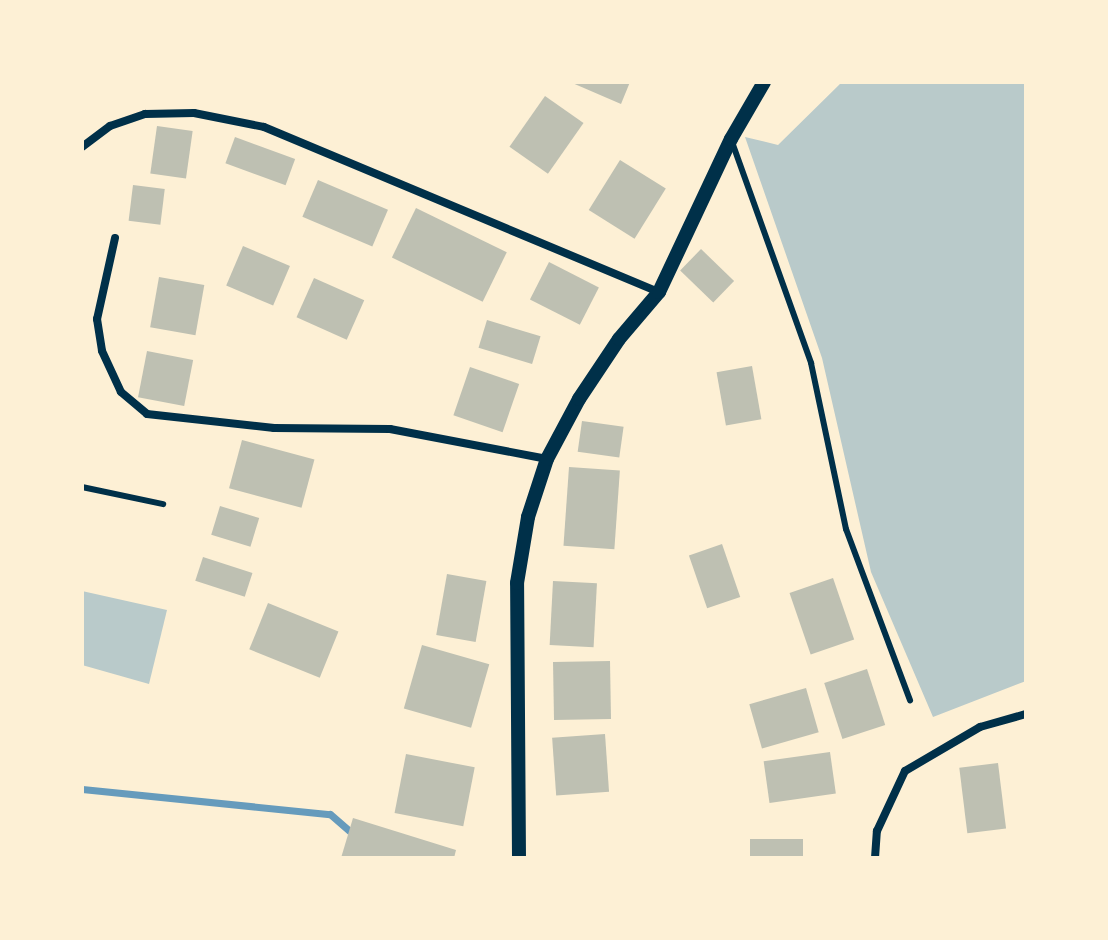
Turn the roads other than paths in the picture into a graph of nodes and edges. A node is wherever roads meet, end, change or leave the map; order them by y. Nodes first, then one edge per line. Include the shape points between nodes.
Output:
1 (764, 82) edge
2 (731, 139) junction
3 (82, 147) edge
4 (115, 238) dead end
5 (659, 292) junction
6 (547, 459) junction
7 (82, 487) edge
8 (163, 504) dead end
9 (910, 700) dead end
10 (1026, 714) edge
11 (519, 858) edge
12 (875, 858) edge

1 - 2 street
2 - 5 street
2 - 9 lane via 811,363 846,529
3 - 5 street via 110,126 145,114 194,113 264,127
4 - 6 street via 97,319 102,351 121,392 147,414 274,428 390,429
5 - 6 street via 611,351
6 - 11 street via 528,517 517,583
7 - 8 lane
10 - 12 street via 980,727 905,771 877,831

